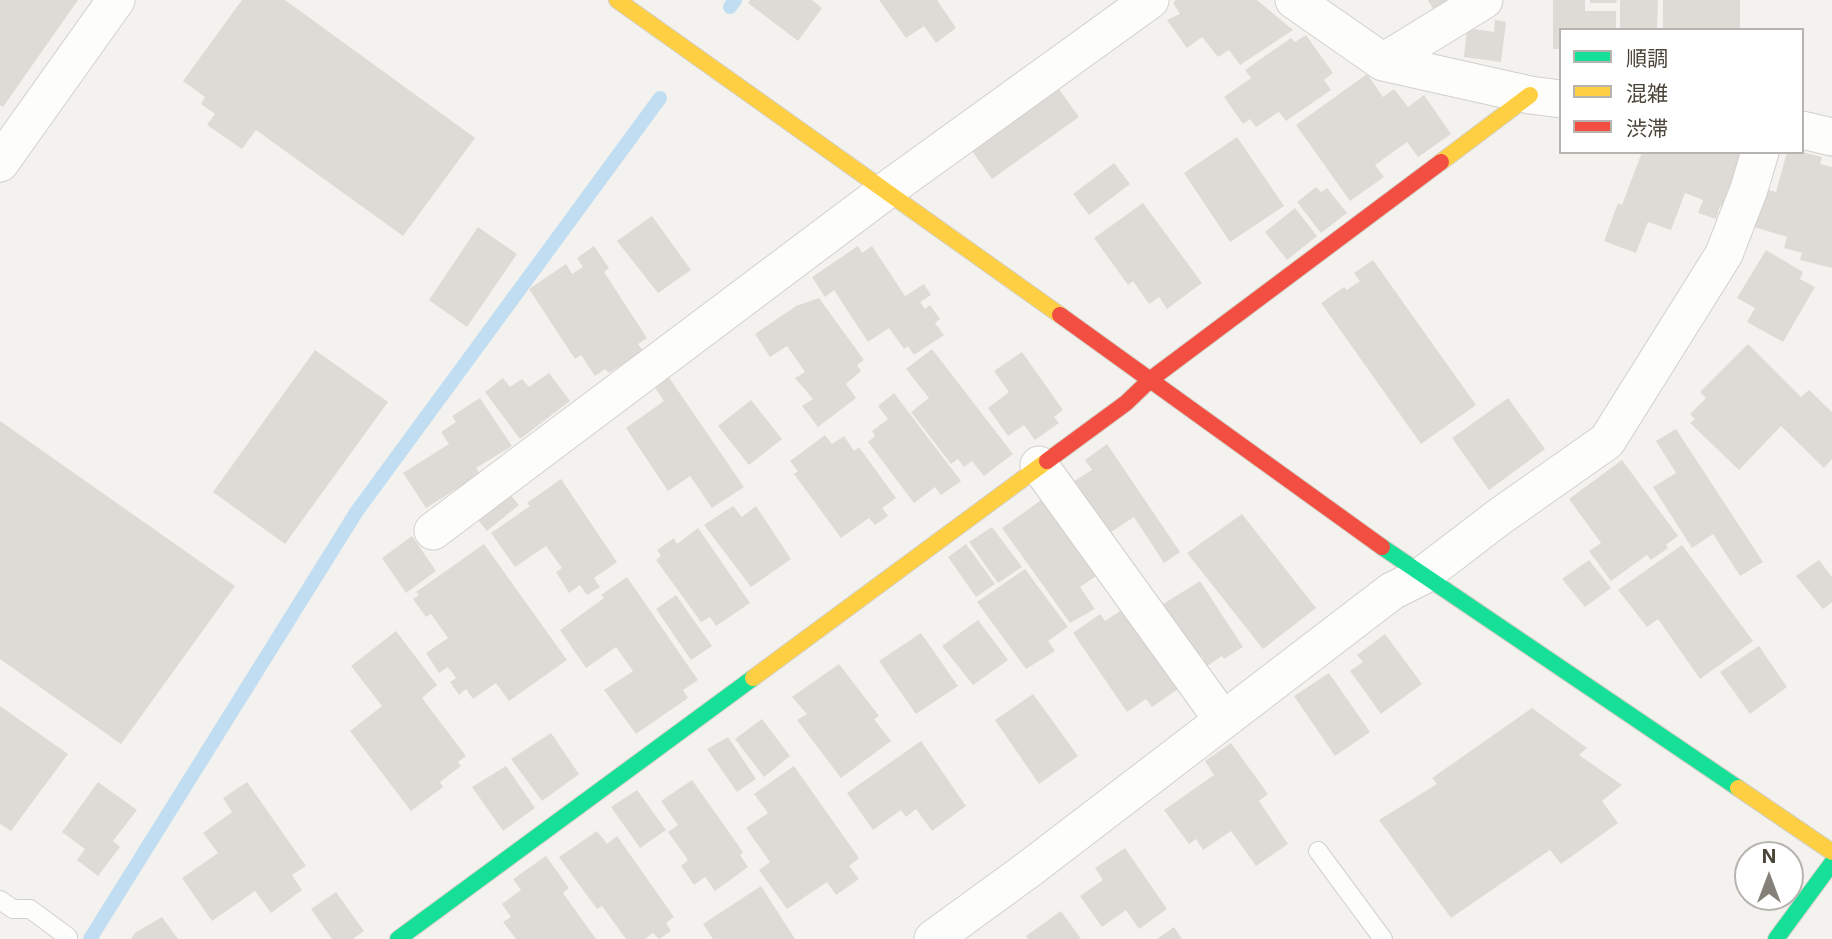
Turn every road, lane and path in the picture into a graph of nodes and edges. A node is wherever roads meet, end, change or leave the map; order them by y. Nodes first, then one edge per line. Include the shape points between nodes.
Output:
1 (116, 0) edge
2 (617, 0) edge
3 (1150, 0) edge
4 (1294, 0) edge
5 (1484, 0) edge
6 (1382, 62) junction
7 (1545, 97) edge
8 (1804, 130) edge
9 (1832, 137) edge
10 (1759, 154) edge
11 (0, 163) edge
12 (884, 192) junction
13 (1151, 379) junction
14 (1039, 466) junction
15 (433, 531) dead end
16 (1422, 576) junction
17 (1223, 720) junction
18 (1318, 851) dead end
19 (1832, 852) edge
20 (1832, 863) edge
21 (0, 900) edge
22 (68, 937) dead end
23 (398, 939) edge
24 (933, 939) edge
25 (1383, 939) edge
26 (1776, 939) edge

1 - 11 street
2 - 12 street
3 - 12 street
4 - 6 street
5 - 6 street
6 - 7 street
7 - 13 street
8 - 9 street
10 - 16 street via 1724,254 1607,441
12 - 13 street
12 - 15 street
13 - 14 street via 1126,403
13 - 16 street
14 - 17 street
14 - 23 street
16 - 17 street via 1392,591
16 - 19 street
17 - 24 street
18 - 25 lane
20 - 26 street
21 - 22 lane via 13,909 30,909

